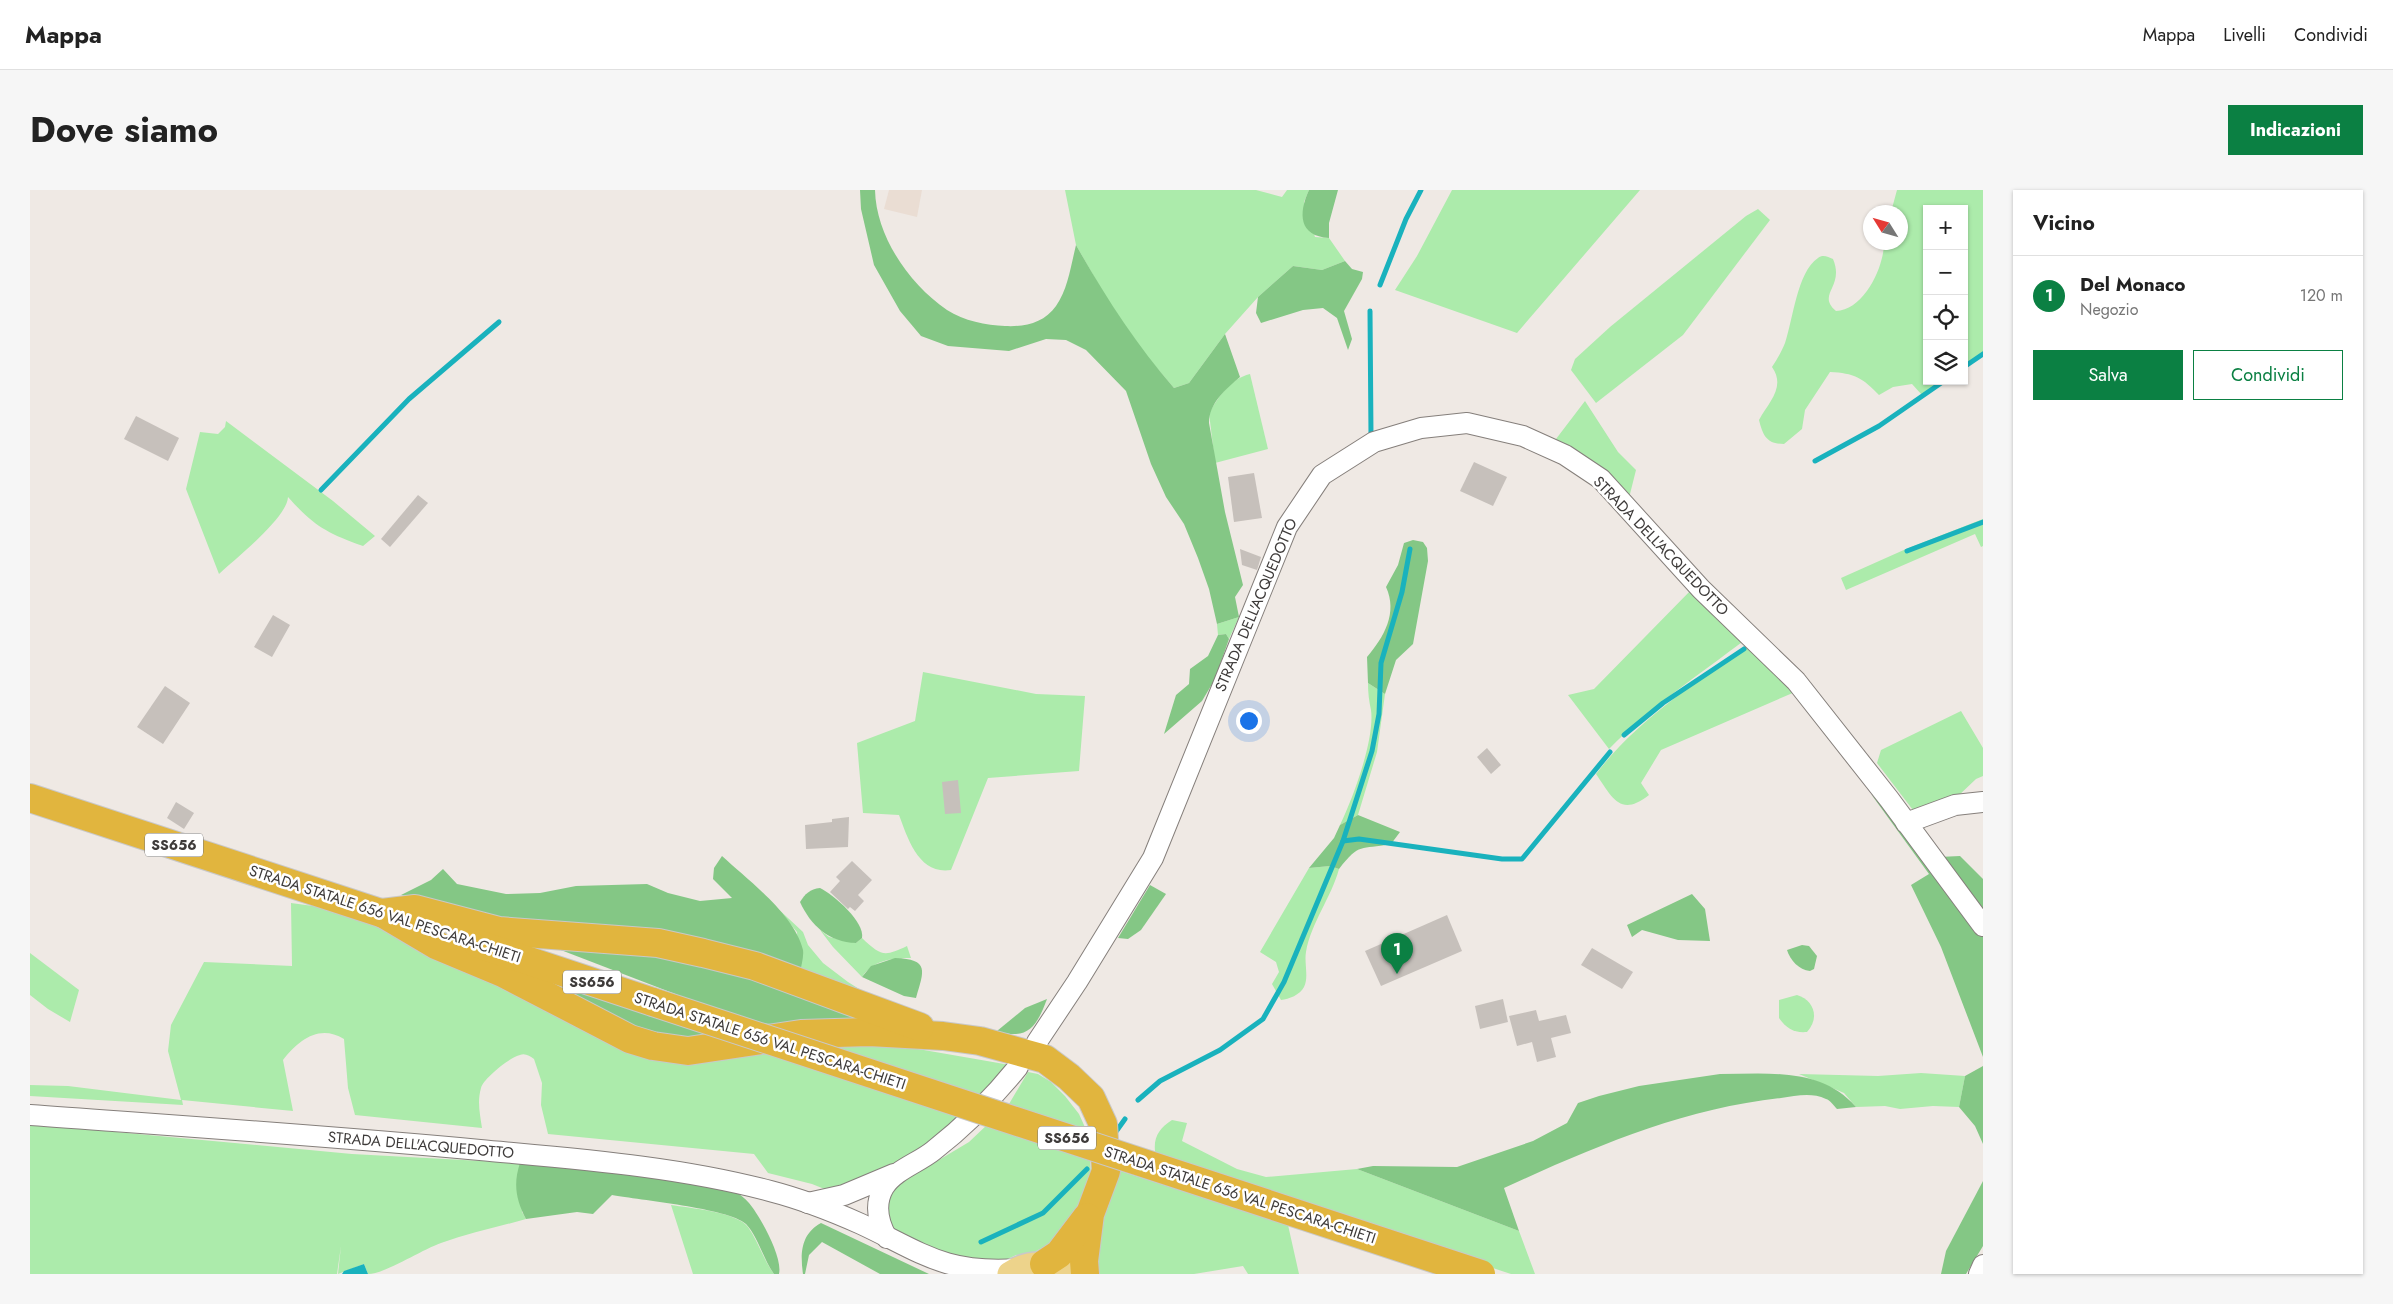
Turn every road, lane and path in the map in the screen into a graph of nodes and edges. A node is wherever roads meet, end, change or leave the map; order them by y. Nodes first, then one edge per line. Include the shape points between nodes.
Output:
1 (30, 798) edge
2 (1983, 802) edge
3 (1906, 823) junction
4 (382, 913) junction
5 (1983, 926) edge
6 (942, 1036) junction
7 (1037, 1042) dead end
8 (1018, 1067) dead end
9 (30, 1116) edge
10 (903, 1170) junction
11 (808, 1203) junction
12 (1090, 1214) junction
13 (887, 1238) junction
14 (1044, 1264) junction
15 (1983, 1265) edge
16 (943, 1270) edge
17 (1013, 1272) edge
18 (1071, 1274) edge
19 (1085, 1274) edge
20 (1481, 1274) edge
21 (1979, 1274) edge

1 - 4 highway, STRADA STATALE 656 VAL PESCARA-CHIETI / SS656
2 - 3 street via 1955,805
3 - 5 street, STRADA DELL'ACQUEDOTTO
3 - 7 street, STRADA DELL'ACQUEDOTTO via 1796,681 1701,589 1601,479 1565,455 1523,436 1467,423 1422,428 1374,442 1322,475 1286,527 1153,858
4 - 6 highway via 415,909 499,931 658,943 755,966
4 - 6 highway via 436,946 503,973 630,1039 653,1046 688,1051 802,1034 869,1032
4 - 20 highway, STRADA STATALE 656 VAL PESCARA-CHIETI / SS656, bridge
6 - 12 highway via 1046,1059 1091,1098 1104,1124 1106,1171
8 - 10 street, STRADA DELL'ACQUEDOTTO via 957,1132
9 - 11 street, STRADA DELL'ACQUEDOTTO via 340,1137 598,1161 724,1180
10 - 11 street, STRADA DELL'ACQUEDOTTO via 844,1195
10 - 13 street, STRADA DELL'ACQUEDOTTO via 884,1188 879,1200 880,1226
11 - 13 street, STRADA DELL'ACQUEDOTTO
12 - 14 highway via 1059,1254
12 - 19 highway
13 - 16 street, STRADA DELL'ACQUEDOTTO
14 - 17 main road via 1030,1265
14 - 18 main road
15 - 21 street
16 - 17 street, STRADA DELL'ACQUEDOTTO

